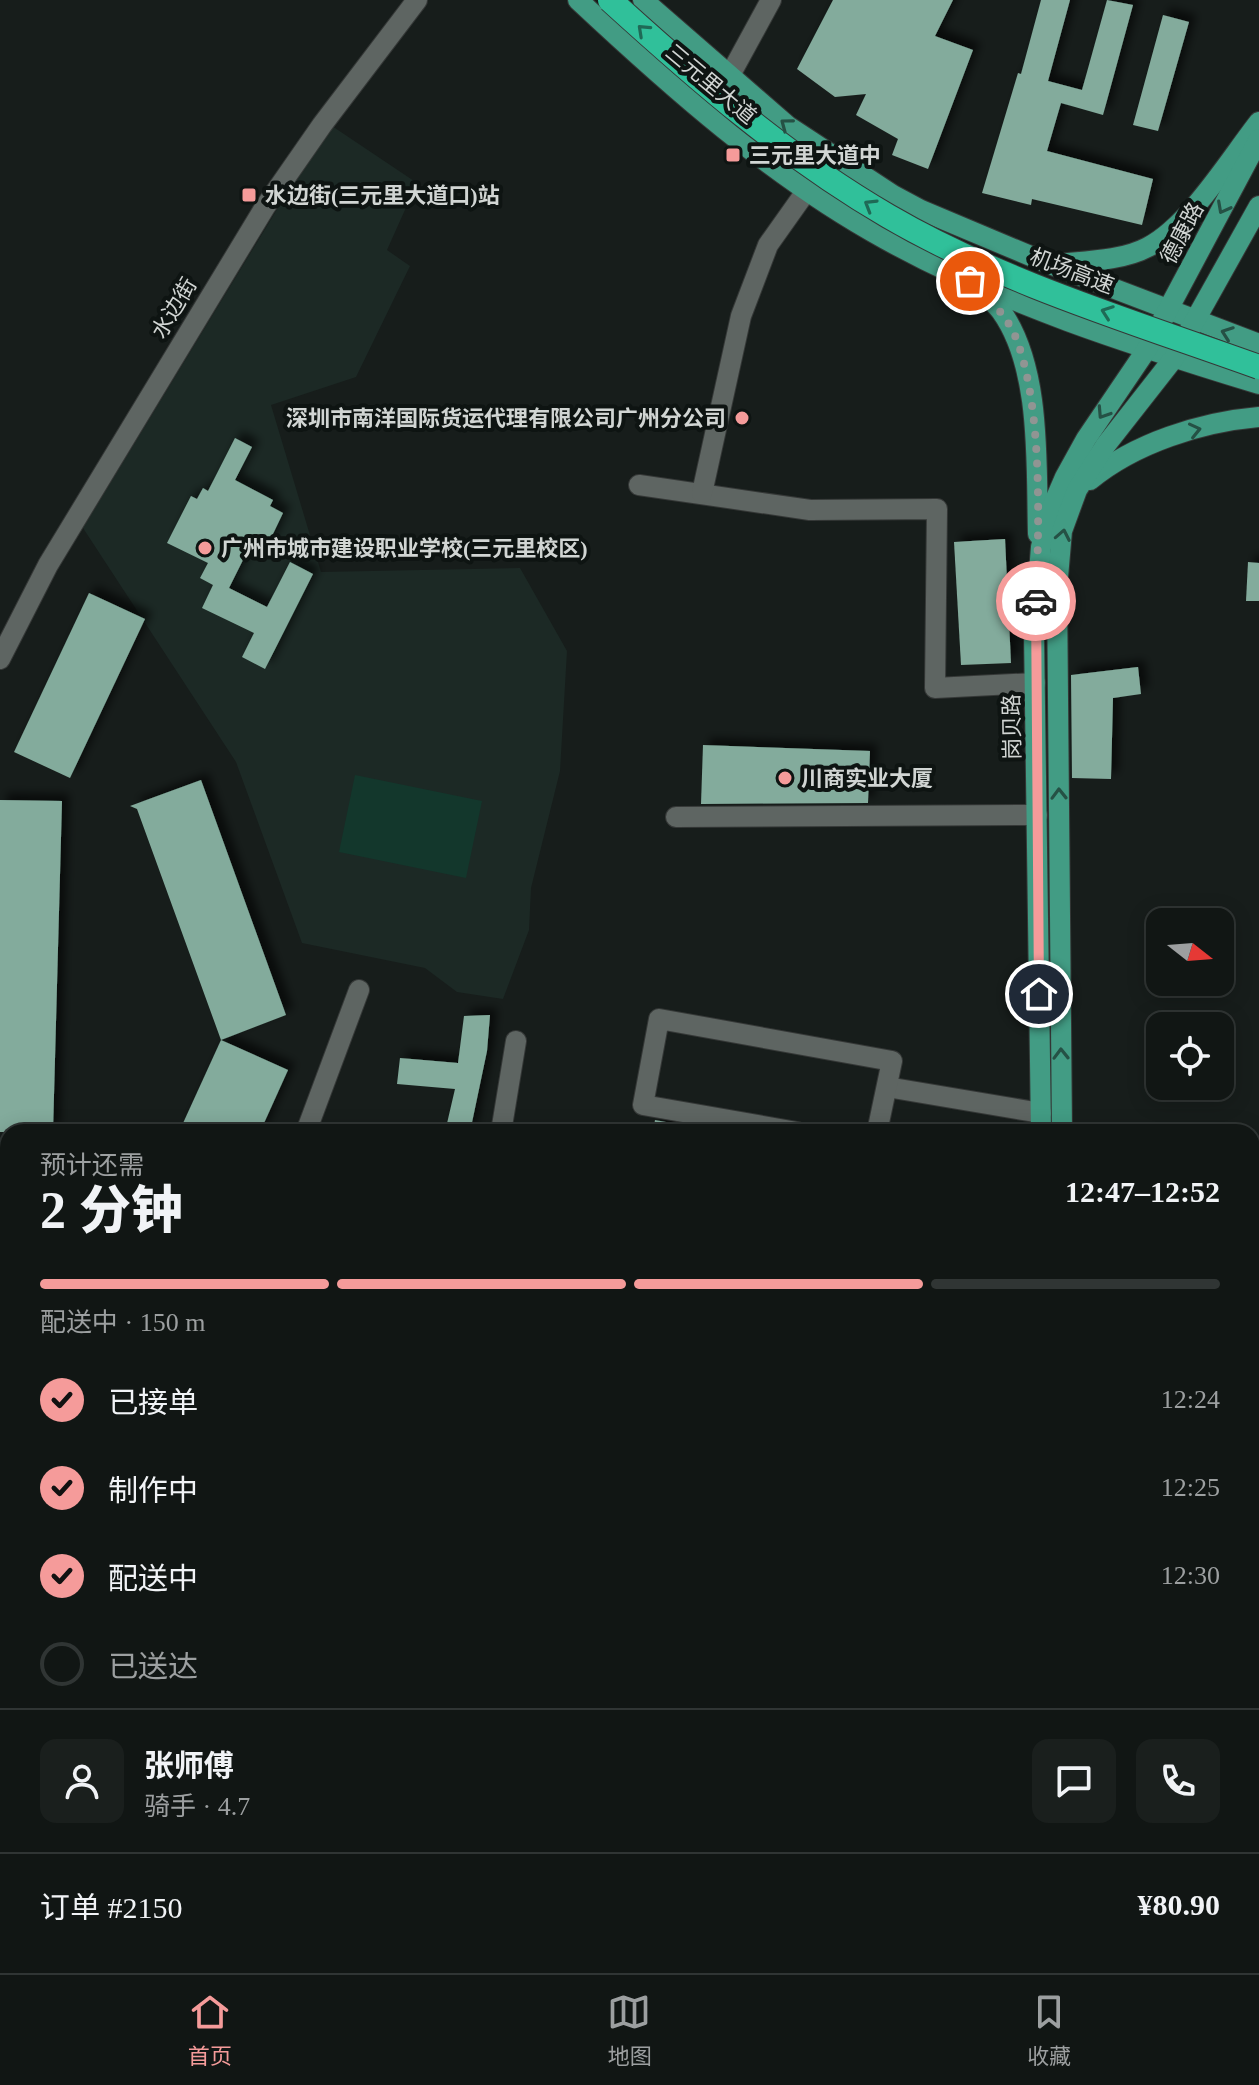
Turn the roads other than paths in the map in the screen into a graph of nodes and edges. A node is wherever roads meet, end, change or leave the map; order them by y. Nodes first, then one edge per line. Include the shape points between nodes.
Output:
1 (417, 0) edge
2 (578, 0) edge
3 (610, 0) edge
4 (643, 0) edge
5 (771, 0) edge
6 (729, 77) junction
7 (1259, 122) edge
8 (1259, 139) edge
9 (807, 190) junction
10 (1259, 206) edge
11 (1052, 265) junction
12 (970, 281) junction
13 (1168, 310) junction
14 (1195, 321) junction
15 (1259, 344) edge
16 (1147, 349) junction
17 (1174, 358) junction
18 (1259, 367) edge
19 (1259, 384) edge
20 (1259, 417) edge
21 (639, 485) dead end
22 (1077, 490) junction
23 (702, 493) junction
24 (1039, 560) junction
25 (0, 659) edge
26 (1035, 683) junction
27 (1037, 815) junction
28 (676, 817) dead end
29 (359, 990) dead end
30 (516, 1041) dead end
31 (887, 1087) junction
32 (1041, 1123) edge
33 (309, 1124) edge
34 (502, 1124) edge
35 (751, 1124) edge
36 (879, 1124) edge
37 (1062, 1124) edge

1 - 25 street, 水边街 via 265,207 48,565
2 - 9 main road, 三元里大道 via 704,111
18 -> 3 highway, 机场高速, bridge via 1012,276 890,217 761,131
4 - 6 main road, 三元里大道
5 - 6 street
11 -> 6 main road, 三元里大道 via 893,195 800,134
7 - 11 main road via 1173,230 1147,248
8 -> 13 main road, 德康路
9 - 12 main road, 三元里大道 via 884,238
9 - 23 street via 768,245 741,316
10 - 14 main road
11 - 13 main road, 三元里大道
12 - 16 main road, 三元里大道
12 - 24 main road via 1000,310 1027,374
13 - 14 main road, 三元里大道
13 - 16 main road, 德康路
15 -> 14 main road, 三元里大道
14 - 17 main road
16 - 17 main road, 三元里大道
16 -> 24 main road, 岗贝路 via 1065,477
17 - 19 main road, 三元里大道
17 - 22 main road, 岗贝路
22 -> 20 main road via 1113,461 1181,433
21 - 23 street
37 -> 22 main road, 岗贝路 via 1057,589 1062,531
23 - 26 street via 810,510 937,509 935,688
24 - 26 main road, 岗贝路
26 - 27 main road, 岗贝路
27 - 28 street
27 - 32 main road, 岗贝路
29 - 33 street
30 - 34 street
31 - 32 street
31 - 35 street via 892,1061 659,1019 643,1105
31 - 36 street

